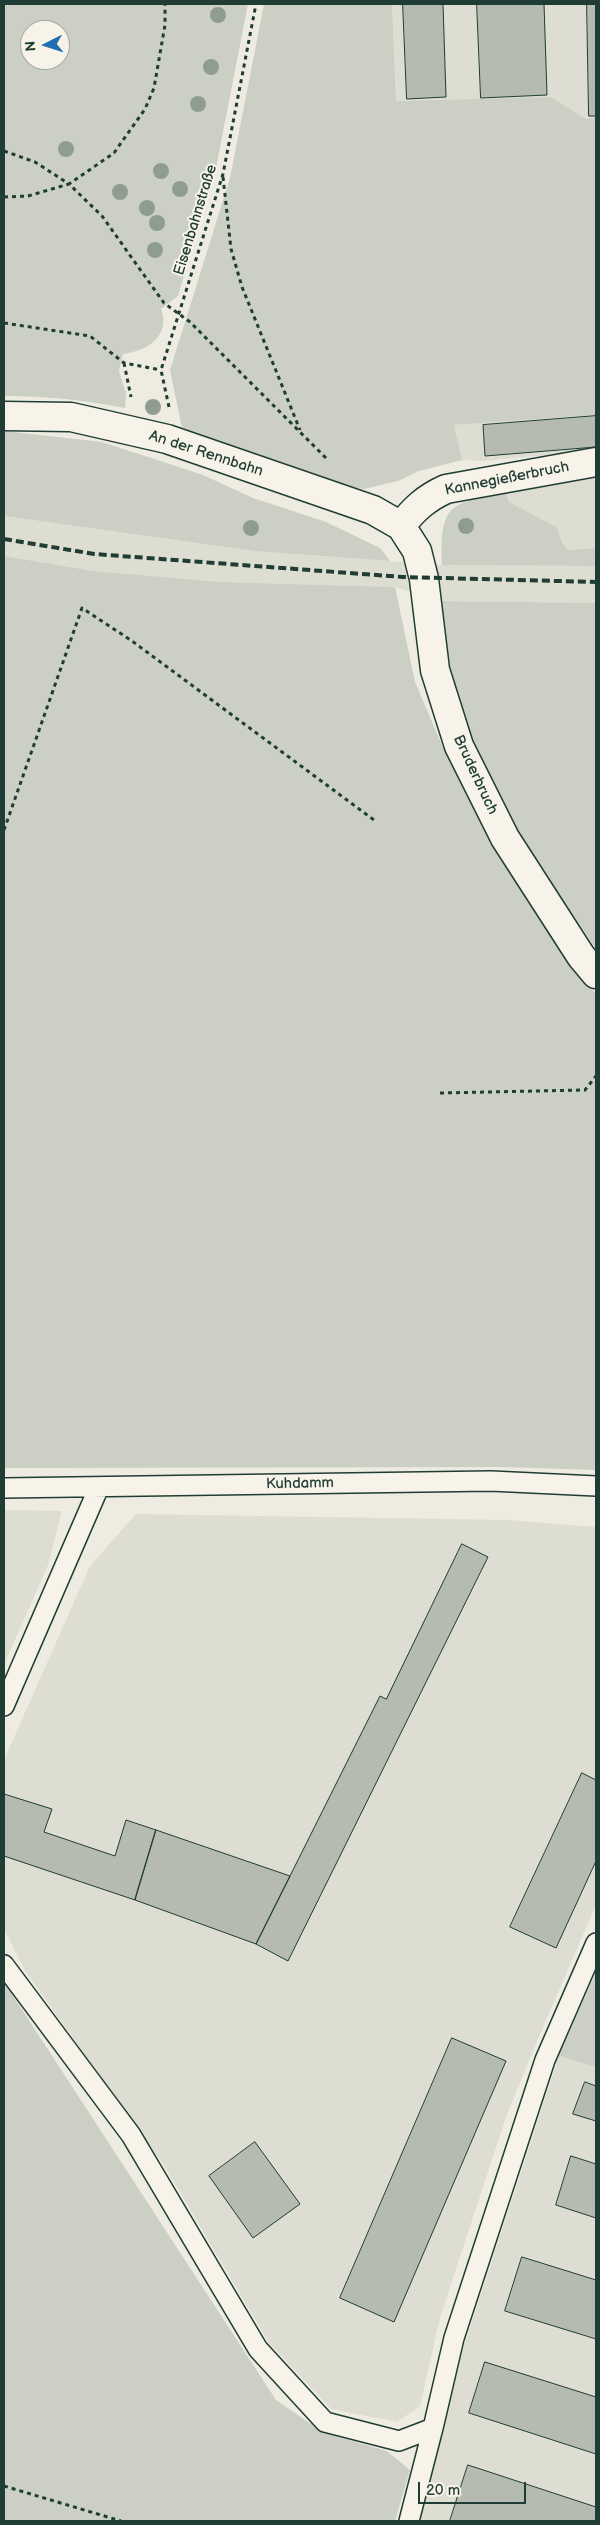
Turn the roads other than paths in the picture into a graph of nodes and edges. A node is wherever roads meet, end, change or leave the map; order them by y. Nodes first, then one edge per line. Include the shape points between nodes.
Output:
1 (4, 416) edge
2 (596, 462) edge
3 (401, 526) junction
4 (596, 974) edge
5 (596, 1486) edge
6 (99, 1487) junction
7 (4, 1488) edge
8 (4, 1706) edge
9 (596, 1943) edge
10 (4, 1966) edge
11 (434, 2428) junction
12 (409, 2521) edge

1 - 3 street, An der Rennbahn via 71,417 167,439 372,510
2 - 3 street, Kannegießerbruch via 446,489 429,497
3 - 4 street, Bruderbruch via 417,551 424,578 435,670 459,746 505,838
5 - 6 lane, Kuhdamm via 491,1481
6 - 7 lane, Kuhdamm
6 - 8 lane
9 - 11 lane via 545,2060 454,2338
10 - 11 lane via 131,2135 258,2349 325,2422 399,2441
11 - 12 lane

